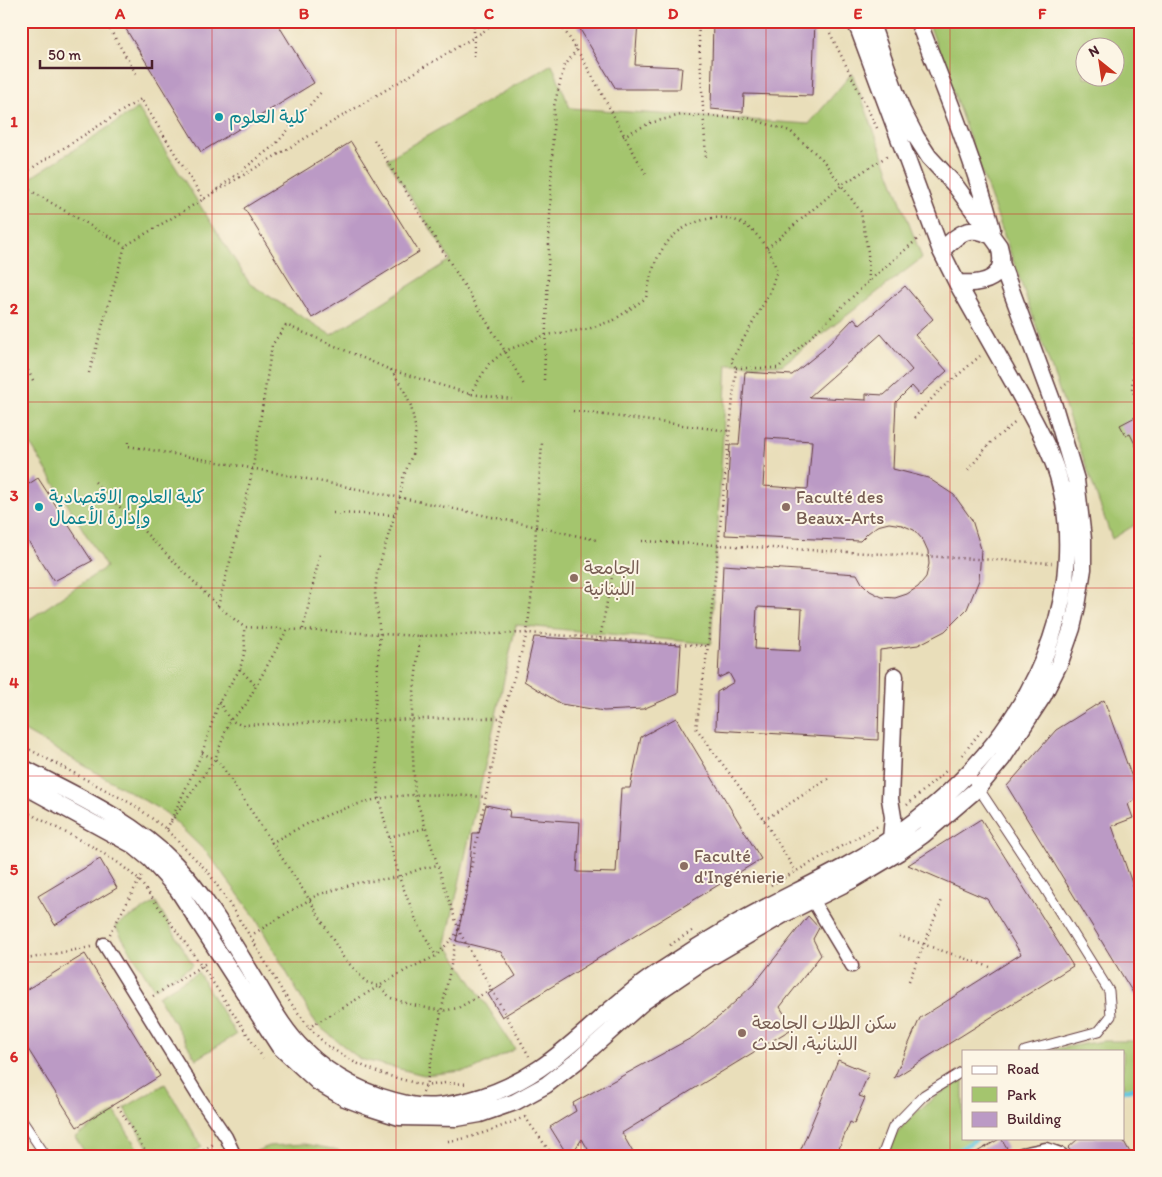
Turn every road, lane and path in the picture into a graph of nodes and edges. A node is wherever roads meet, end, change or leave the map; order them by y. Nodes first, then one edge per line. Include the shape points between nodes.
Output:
1 (104, 21) edge
2 (474, 21) edge
3 (501, 21) edge
4 (558, 21) edge
5 (698, 21) edge
6 (854, 21) edge
7 (870, 21) edge
8 (918, 21) edge
9 (830, 33) dead end
10 (577, 49) junction
11 (474, 57) dead end
12 (138, 77) dead end
13 (322, 91) dead end
14 (702, 117) junction
15 (878, 128) dead end
16 (624, 136) junction
17 (374, 140) dead end
18 (891, 154) dead end
19 (21, 156) edge
20 (706, 159) dead end
21 (27, 172) junction
22 (646, 174) dead end
23 (21, 176) edge
24 (842, 185) junction
25 (21, 186) edge
26 (204, 200) junction
27 (924, 233) dead end
28 (993, 237) junction
29 (125, 246) junction
30 (767, 248) junction
31 (941, 251) junction
32 (1001, 263) junction
33 (1141, 274) edge
34 (869, 281) junction
35 (957, 283) junction
36 (546, 335) junction
37 (987, 350) dead end
38 (505, 351) junction
39 (21, 357) edge
40 (736, 368) junction
41 (392, 370) junction
42 (89, 373) dead end
43 (544, 380) dead end
44 (34, 382) dead end
45 (524, 385) dead end
46 (470, 394) junction
47 (512, 399) dead end
48 (1141, 405) edge
49 (573, 411) dead end
50 (914, 418) dead end
51 (1021, 428) dead end
52 (729, 431) junction
53 (128, 442) dead end
54 (542, 443) dead end
55 (253, 467) junction
56 (968, 470) dead end
57 (95, 482) dead end
58 (400, 497) junction
59 (334, 513) dead end
60 (395, 515) junction
61 (536, 526) junction
62 (596, 540) dead end
63 (642, 540) dead end
64 (717, 544) junction
65 (320, 554) dead end
66 (615, 561) dead end
67 (1053, 570) dead end
68 (218, 606) junction
69 (244, 627) junction
70 (288, 628) junction
71 (303, 629) junction
72 (527, 633) junction
73 (380, 634) junction
74 (420, 636) junction
75 (600, 638) junction
76 (708, 646) junction
77 (240, 669) junction
78 (895, 676) dead end
79 (255, 685) junction
80 (220, 702) junction
81 (502, 718) junction
82 (230, 720) junction
83 (374, 720) junction
84 (411, 720) junction
85 (987, 724) dead end
86 (21, 745) edge
87 (202, 753) junction
88 (960, 757) dead end
89 (215, 759) junction
90 (21, 767) edge
91 (949, 768) dead end
92 (831, 777) dead end
93 (973, 781) junction
94 (21, 784) edge
95 (415, 795) junction
96 (486, 797) junction
97 (379, 799) junction
98 (21, 809) edge
99 (893, 817) junction
100 (764, 820) junction
101 (426, 828) junction
102 (166, 829) junction
103 (389, 837) junction
104 (271, 843) junction
105 (895, 845) junction
106 (155, 854) junction
107 (438, 865) junction
108 (795, 872) junction
109 (400, 876) junction
110 (139, 880) junction
111 (771, 886) dead end
112 (809, 894) junction
113 (309, 899) junction
114 (942, 900) dead end
115 (697, 927) dead end
116 (458, 930) junction
117 (899, 936) dead end
118 (104, 944) junction
119 (925, 944) junction
120 (666, 947) dead end
121 (436, 956) junction
122 (21, 960) edge
123 (852, 966) dead end
124 (993, 968) dead end
125 (909, 982) dead end
126 (380, 986) junction
127 (492, 989) junction
128 (442, 1011) junction
129 (309, 1027) junction
130 (295, 1041) junction
131 (1029, 1050) edge
132 (536, 1052) dead end
133 (263, 1058) dead end
134 (962, 1072) edge
135 (469, 1084) dead end
136 (426, 1086) junction
137 (518, 1091) junction
138 (118, 1106) dead end
139 (416, 1106) junction
140 (525, 1116) dead end
141 (21, 1118) edge
142 (226, 1137) junction
143 (46, 1156) edge
144 (148, 1156) edge
145 (195, 1156) edge
146 (235, 1156) edge
147 (553, 1156) edge
148 (882, 1156) edge
149 (1022, 1156) edge
150 (1060, 1156) edge

1 - 12 path
2 - 11 path, bridge
3 - 26 path
4 - 10 path
5 - 14 path
6 - 31 street
7 - 28 street via 902,110 916,137
8 - 28 street via 969,153
9 - 15 path
10 - 16 path
10 - 36 path via 564,67 554,106
13 - 26 path via 276,144
14 - 16 path via 681,115 650,123
14 - 20 path
14 - 24 path via 748,118 790,131 822,159
16 - 22 path
17 - 38 path
18 - 24 path
19 - 21 path
21 - 23 path
21 - 26 path via 140,99
24 - 30 path
24 - 34 path via 860,212 868,252
25 - 29 path
26 - 29 path
27 - 34 path
28 - 31 street via 980,230 966,231
28 - 32 street via 1002,254
29 - 42 path
30 - 36 path via 752,230 730,218 709,217 683,227 664,246 654,266 646,298 614,320 588,329
30 - 40 path via 777,271 769,294 731,361
31 - 35 street
32 - 35 street via 987,282
32 - 93 street via 1053,403 1076,480 1084,539 1083,569 1076,613 1060,662 1043,696 1002,759
33 - 48 path via 1137,281 1132,390
34 - 40 path via 778,368
35 - 93 street via 1050,454 1064,504 1068,545 1062,601 1043,664 1031,689
36 - 38 path
36 - 43 path
37 - 50 path via 936,394
38 - 45 path
38 - 46 path via 489,364
39 - 44 path
40 - 52 path
41 - 46 path
41 - 55 path via 286,325 272,345
41 - 58 path via 411,406 416,431
46 - 47 path
49 - 52 path
51 - 56 path via 1017,421 991,442
52 - 64 path
53 - 55 path via 128,446
54 - 61 path
55 - 58 path
55 - 68 path
57 - 68 path
58 - 60 path
58 - 61 path
59 - 60 path
60 - 73 path via 377,573 375,593
61 - 62 path
61 - 72 path
63 - 64 path
64 - 67 path via 1054,563
64 - 76 path
65 - 71 path
66 - 75 path
68 - 69 path
69 - 70 path
69 - 77 path via 245,650
70 - 71 path
70 - 79 path
71 - 73 path
72 - 74 path
72 - 75 path
72 - 81 path
73 - 74 path
73 - 83 path
74 - 84 path
75 - 76 path
76 - 100 path via 696,728
77 - 79 path
77 - 80 path
78 - 99 street via 890,799
79 - 82 path via 245,706
80 - 82 path
80 - 87 path
81 - 84 path
81 - 96 path
82 - 83 path via 241,725
82 - 89 path
83 - 84 path
83 - 97 path
84 - 95 path
85 - 88 path
86 - 102 path via 134,805
87 - 89 path
87 - 102 path
89 - 102 path
89 - 104 path
90 - 106 street via 126,823
91 - 99 path
92 - 100 path
93 - 105 street via 943,819
93 - 131 lane via 1109,991 1111,1016 1099,1031
94 - 106 street via 132,845
95 - 96 path
95 - 97 path
95 - 101 path
96 - 116 path
97 - 103 path
97 - 104 path via 339,810
98 - 110 path via 114,860
99 - 105 street
99 - 108 path
100 - 108 path
101 - 103 path
101 - 107 path
102 - 106 path
102 - 129 path via 209,873 284,994
103 - 109 path
104 - 113 path
105 - 112 street
106 - 110 path
106 - 130 street via 192,883
106 - 137 street via 278,1046 318,1082 345,1098 411,1118 457,1118 480,1114
107 - 109 path
107 - 116 path
108 - 111 path
108 - 112 path
109 - 113 path via 336,888
109 - 121 path via 416,920
110 - 118 path
110 - 133 path via 202,966
112 - 123 street
112 - 137 street via 784,914 671,982 573,1055 546,1085
113 - 126 path via 351,967 366,982
114 - 119 path
115 - 120 path
116 - 121 path
116 - 127 path
116 - 128 path
117 - 119 path
118 - 122 path
118 - 142 street
119 - 124 path
119 - 125 path
121 - 126 path
126 - 128 path via 391,998
126 - 129 path
127 - 128 path via 458,1008
127 - 132 path via 529,1058
128 - 136 path
129 - 130 path
129 - 136 path via 326,1045 354,1062 382,1074
130 - 139 street via 326,1070 352,1086
134 - 148 lane via 924,1095 893,1127
135 - 136 path
136 - 139 path
137 - 139 street via 451,1105
138 - 144 path
140 - 147 path
141 - 143 lane
142 - 145 path
142 - 146 street
149 - 150 street via 1046,1151

